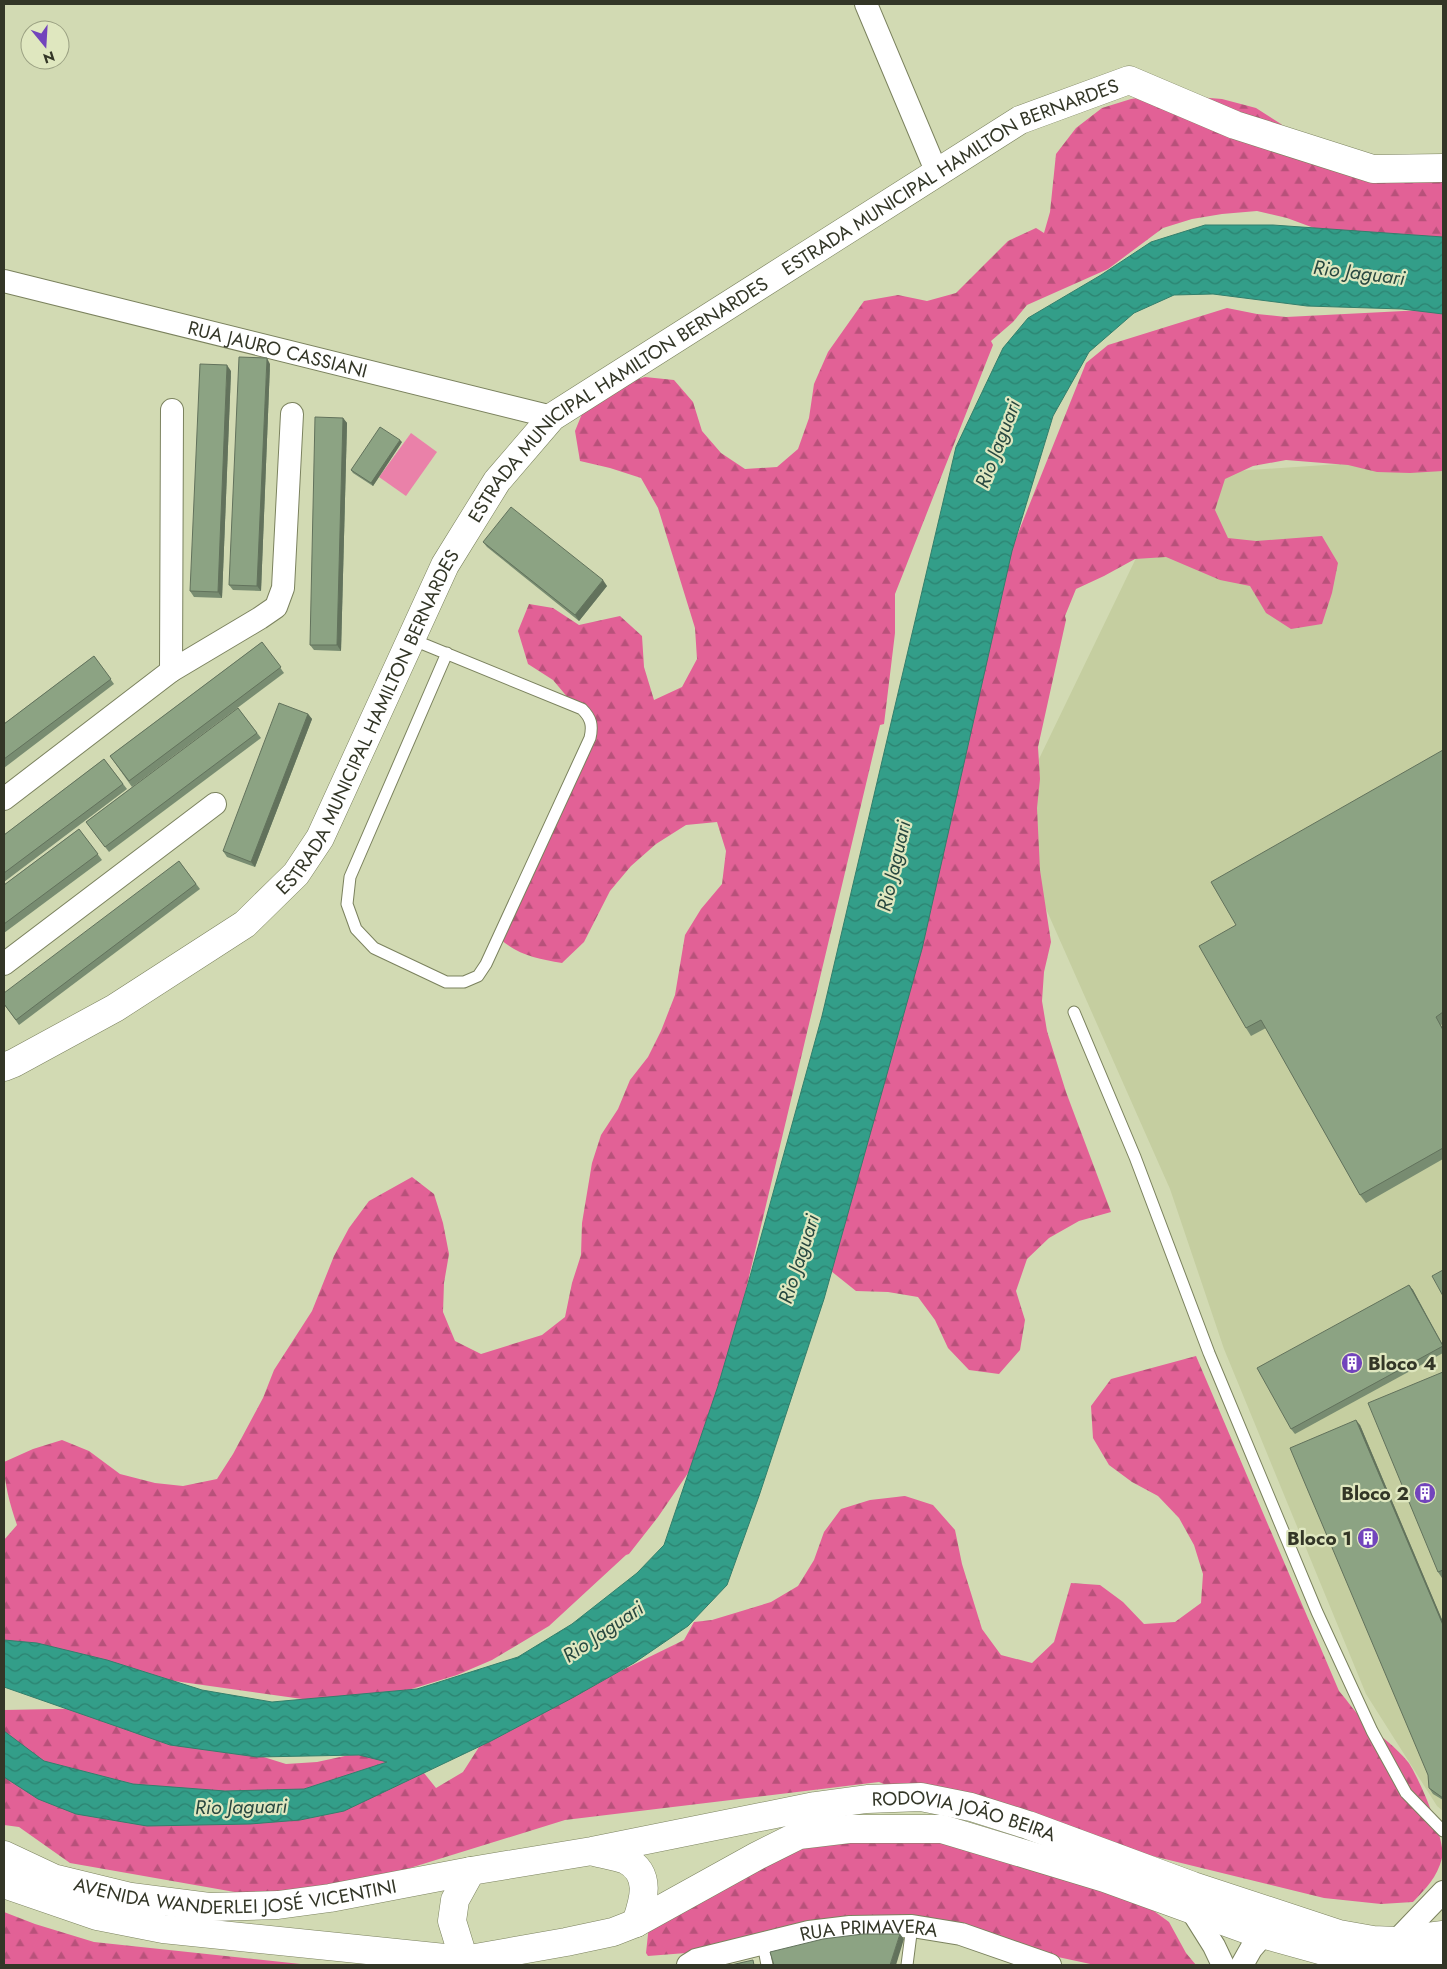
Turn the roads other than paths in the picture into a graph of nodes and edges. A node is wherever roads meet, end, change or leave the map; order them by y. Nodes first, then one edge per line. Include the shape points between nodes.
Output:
1 (866, 4) edge
2 (1443, 168) edge
3 (937, 173) junction
4 (4, 281) edge
5 (172, 410) dead end
6 (292, 414) dead end
7 (552, 417) junction
8 (411, 639) junction
9 (447, 653) junction
10 (171, 671) junction
11 (4, 800) edge
12 (215, 804) dead end
13 (4, 964) edge
14 (1074, 1012) dead end
15 (4, 1067) edge
16 (1443, 1831) edge
17 (592, 1851) junction
18 (4, 1856) edge
19 (471, 1871) junction
20 (4, 1884) edge
21 (1443, 1892) edge
22 (1192, 1910) junction
23 (636, 1924) junction
24 (912, 1926) junction
25 (1263, 1935) junction
26 (1443, 1935) edge
27 (1396, 1941) junction
28 (566, 1942) joint
29 (765, 1955) edge
30 (1443, 1961) edge
31 (464, 1963) edge
32 (688, 1965) edge
33 (907, 1965) edge
34 (1050, 1965) edge
35 (1223, 1965) edge
36 (1242, 1965) edge

1 - 3 street
2 - 3 main road, ESTRADA MUNICIPAL HAMILTON BERNARDES via 1374,169 1235,125 1129,80 1020,120
3 - 7 main road, ESTRADA MUNICIPAL HAMILTON BERNARDES
4 - 7 street, RUA JAURO CASSIANI
5 - 10 street
6 - 10 street via 283,588 276,607
7 - 8 main road, ESTRADA MUNICIPAL HAMILTON BERNARDES via 498,481 446,565
8 - 9 lane
8 - 15 main road, ESTRADA MUNICIPAL HAMILTON BERNARDES via 320,838 296,874 244,924 115,1008
9 - 9 lane via 582,709 589,716 593,728 486,964 478,976 464,982 446,982 374,948 356,929 347,904 350,877
10 - 11 street
12 - 13 street
14 - 16 lane via 1135,1157 1208,1353 1317,1612 1372,1731 1406,1793
17 - 19 main road, RODOVIA JOÃO BEIRA
17 - 23 main road via 626,1860 638,1871 644,1886 644,1900
17 - 27 main road, RODOVIA JOÃO BEIRA via 815,1806 867,1799 921,1797 971,1806 1193,1886 1339,1934
18 - 19 main road, AVENIDA WANDERLEI JOSÉ VICENTINI via 53,1878 131,1897 209,1907 278,1906
19 - 31 main road via 455,1900 452,1922
20 - 31 main road, AVENIDA WANDERLEI JOSÉ VICENTINI via 97,1916 163,1929
21 - 27 street
22 - 23 main road, RODOVIA JOÃO BEIRA via 1105,1878 942,1829 858,1829 799,1835
22 - 25 main road, RODOVIA JOÃO BEIRA
22 - 35 street
23 - 28 main road, RODOVIA JOÃO BEIRA
24 - 29 street, RUA PRIMAVERA via 808,1932
24 - 33 lane
24 - 34 street, RUA PRIMAVERA via 961,1934
25 - 30 main road, RODOVIA JOÃO BEIRA via 1381,1964
25 - 36 street
26 - 27 main road, RODOVIA JOÃO BEIRA
28 - 31 main road, AVENIDA WANDERLEI JOSÉ VICENTINI
29 - 32 street, RUA PRIMAVERA via 696,1960

